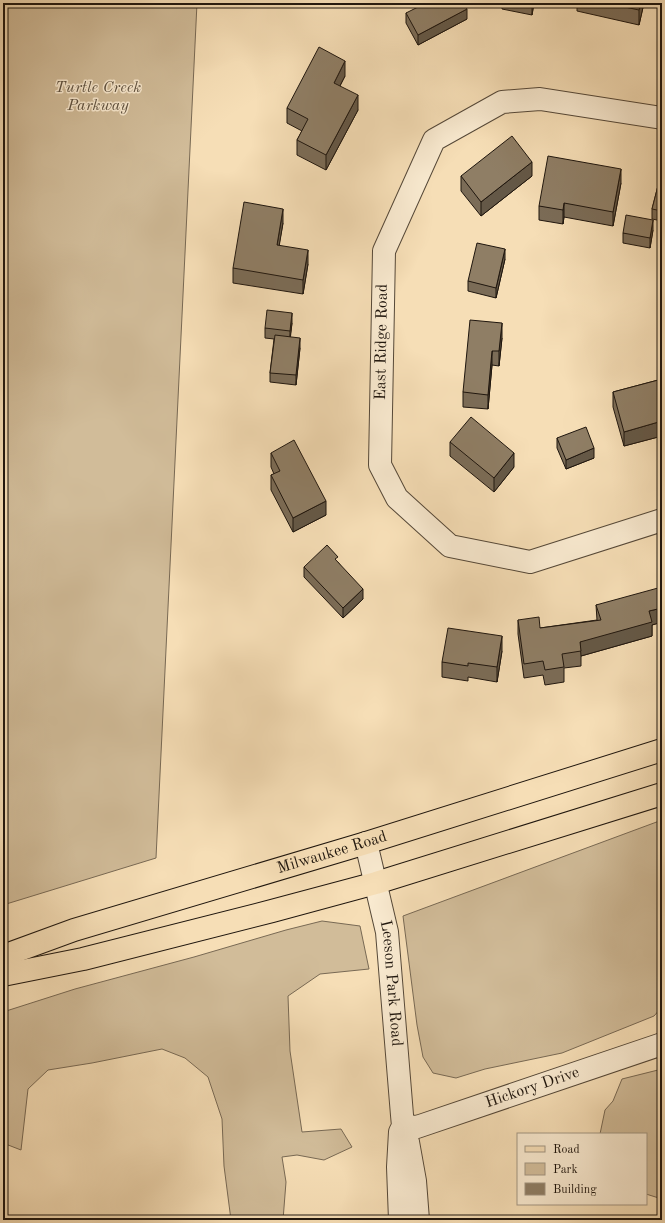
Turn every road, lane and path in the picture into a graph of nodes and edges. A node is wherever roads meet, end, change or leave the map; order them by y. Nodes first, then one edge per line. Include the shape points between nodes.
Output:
1 (662, 118) edge
2 (662, 520) edge
3 (662, 750) edge
4 (662, 794) edge
5 (366, 843) junction
6 (376, 882) junction
7 (3, 956) edge
8 (3, 975) edge
9 (662, 1044) edge
10 (403, 1126) junction
11 (400, 1220) edge
12 (418, 1220) edge

1 - 2 street, East Ridge Road via 540,99 502,102 434,140 384,251 380,464 397,498 450,546 530,562
3 - 5 main road, Milwaukee Road
4 - 6 main road
5 - 6 street, Leeson Park Road
5 - 7 main road, Milwaukee Road via 74,930
6 - 8 main road via 272,912 83,959
6 - 10 street, Leeson Park Road via 387,932
9 - 10 street, Hickory Drive via 417,1127
10 - 11 street, Leeson Park Road via 400,1132 398,1167
10 - 12 street, Leeson Park Road via 415,1181

